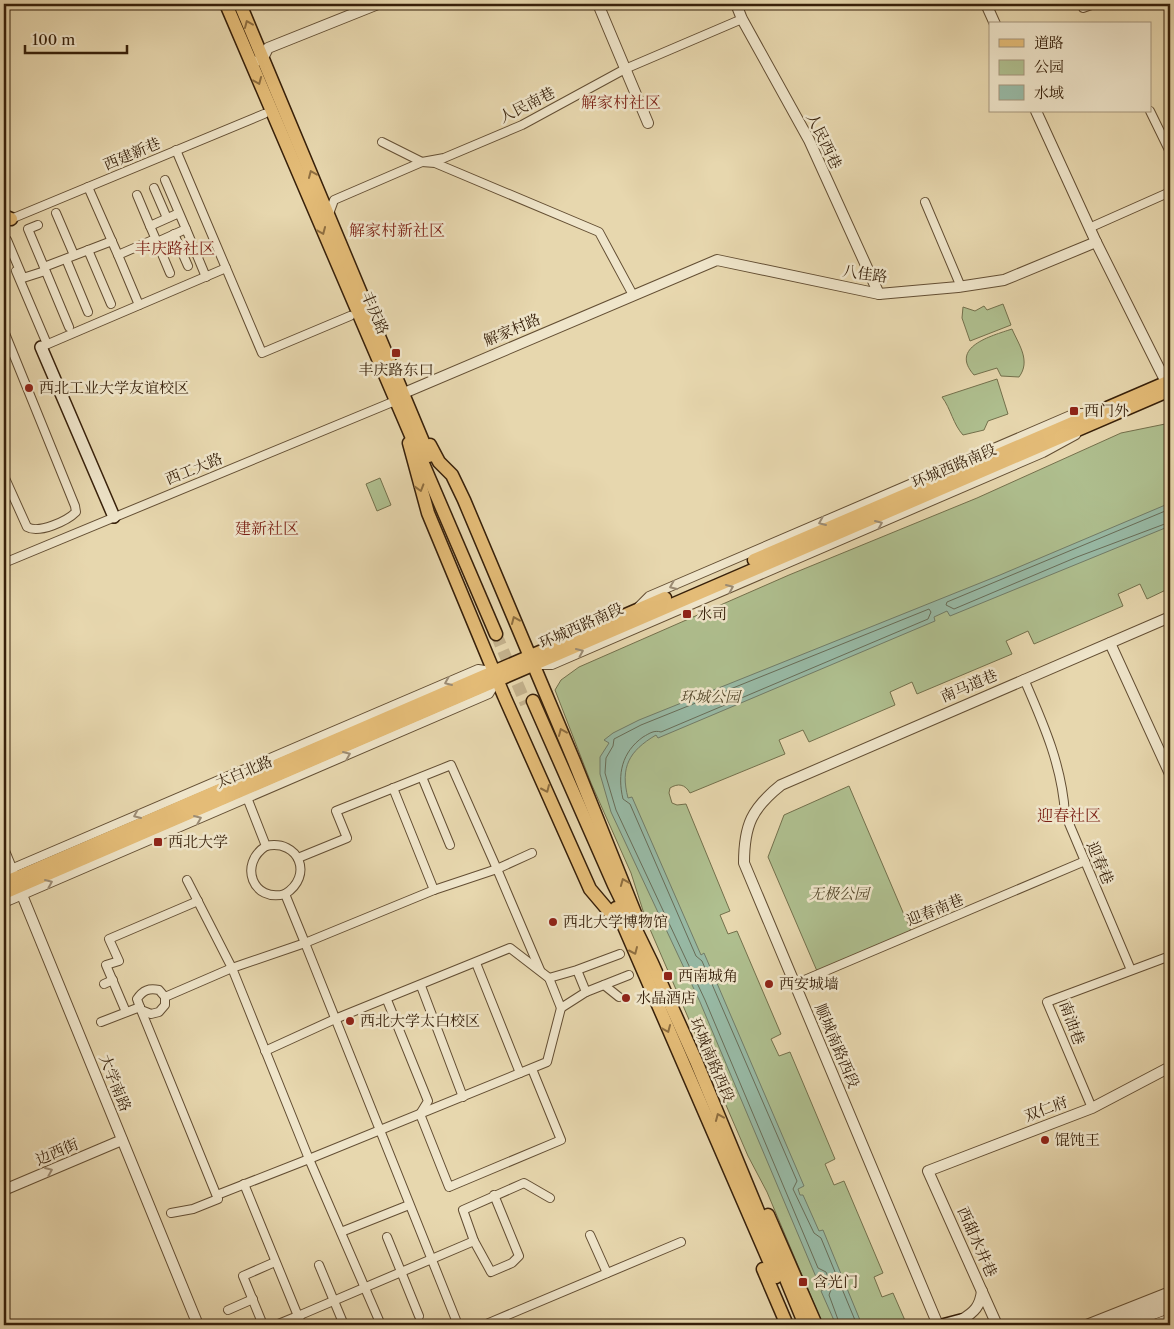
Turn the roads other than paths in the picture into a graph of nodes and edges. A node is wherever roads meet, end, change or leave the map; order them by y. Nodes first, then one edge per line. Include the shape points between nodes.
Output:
1 (226, 4) edge
2 (240, 4) edge
3 (378, 4) edge
4 (598, 4) edge
5 (736, 4) edge
6 (986, 4) edge
7 (1094, 4) edge
8 (1083, 8) dead end
9 (742, 18) junction
10 (995, 22) edge
11 (257, 61) junction
12 (626, 69) junction
13 (1036, 112) edge
14 (1150, 112) edge
15 (264, 114) dead end
16 (648, 123) dead end
17 (382, 142) dead end
18 (176, 150) junction
19 (1170, 152) edge
20 (422, 162) junction
21 (165, 180) dead end
22 (88, 187) junction
23 (154, 188) dead end
24 (1170, 192) edge
25 (137, 195) dead end
26 (925, 202) dead end
27 (56, 213) dead end
28 (179, 214) junction
29 (329, 214) junction
30 (7, 218) edge
31 (167, 218) junction
32 (38, 225) dead end
33 (150, 226) junction
34 (1089, 228) junction
35 (186, 229) junction
36 (174, 234) junction
37 (7, 240) dead end
38 (156, 240) junction
39 (112, 241) junction
40 (1096, 242) junction
41 (88, 250) junction
42 (74, 255) junction
43 (118, 255) junction
44 (66, 259) junction
45 (188, 266) dead end
46 (226, 268) junction
47 (44, 269) junction
48 (16, 271) dead end
49 (170, 273) dead end
50 (206, 277) junction
51 (961, 287) junction
52 (879, 294) junction
53 (633, 295) junction
54 (111, 304) dead end
55 (139, 305) junction
56 (88, 312) dead end
57 (350, 316) dead end
58 (68, 326) dead end
59 (4, 331) edge
60 (44, 346) junction
61 (1169, 385) edge
62 (399, 401) junction
63 (413, 412) junction
64 (1085, 428) junction
65 (4, 476) edge
66 (114, 518) junction
67 (4, 563) edge
68 (669, 606) junction
69 (1170, 616) edge
70 (655, 620) junction
71 (1110, 643) junction
72 (532, 660) junction
73 (496, 676) junction
74 (1024, 679) junction
75 (1167, 754) edge
76 (1170, 774) edge
77 (422, 776) junction
78 (781, 785) joint
79 (393, 788) junction
80 (246, 794) junction
81 (450, 845) dead end
82 (266, 846) junction
83 (4, 851) edge
84 (532, 853) dead end
85 (298, 858) junction
86 (1085, 861) junction
87 (497, 869) junction
88 (187, 880) dead end
89 (12, 881) edge
90 (434, 890) junction
91 (4, 893) edge
92 (285, 894) junction
93 (198, 901) junction
94 (4, 903) edge
95 (627, 933) junction
96 (305, 943) junction
97 (644, 946) junction
98 (620, 954) dead end
99 (1170, 956) edge
100 (476, 963) junction
101 (232, 968) junction
102 (540, 970) junction
103 (577, 970) junction
104 (1131, 970) junction
105 (629, 974) dead end
106 (549, 978) junction
107 (113, 980) junction
108 (104, 984) dead end
109 (795, 984) junction
110 (604, 985) junction
111 (421, 986) junction
112 (586, 992) junction
113 (619, 996) dead end
114 (165, 997) junction
115 (387, 1000) junction
116 (561, 1008) junction
117 (140, 1009) junction
118 (126, 1012) junction
119 (335, 1020) junction
120 (101, 1022) dead end
121 (265, 1051) junction
122 (1170, 1066) edge
123 (532, 1068) junction
124 (520, 1073) junction
125 (463, 1097) junction
126 (1092, 1108) junction
127 (420, 1114) junction
128 (380, 1131) junction
129 (714, 1138) junction
130 (122, 1140) junction
131 (310, 1159) junction
132 (738, 1162) junction
133 (928, 1171) joint
134 (244, 1184) junction
135 (4, 1190) edge
136 (216, 1195) junction
137 (494, 1195) junction
138 (550, 1198) dead end
139 (409, 1205) junction
140 (171, 1213) dead end
141 (341, 1232) junction
142 (590, 1235) dead end
143 (387, 1237) dead end
144 (474, 1241) junction
145 (681, 1242) dead end
146 (432, 1261) junction
147 (275, 1262) junction
148 (319, 1265) dead end
149 (402, 1273) junction
150 (607, 1274) junction
151 (365, 1288) junction
152 (982, 1290) junction
153 (1170, 1291) edge
154 (1170, 1298) edge
155 (253, 1299) junction
156 (334, 1301) junction
157 (1170, 1307) edge
158 (228, 1310) dead end
159 (298, 1316) junction
160 (420, 1316) dead end
161 (1170, 1318) edge
162 (965, 1324) edge
163 (198, 1325) edge
164 (263, 1325) edge
165 (276, 1325) edge
166 (302, 1325) edge
167 (344, 1325) edge
168 (381, 1325) edge
169 (458, 1325) edge
170 (484, 1325) edge
171 (787, 1325) edge
172 (796, 1325) edge
173 (805, 1325) edge
174 (816, 1325) edge
175 (938, 1325) edge
176 (942, 1325) edge
177 (997, 1325) edge
178 (1084, 1325) edge
179 (1102, 1325) edge
180 (1123, 1325) edge
181 (1150, 1325) edge

1 - 11 main road, 丰庆路
11 -> 2 main road, 丰庆路
3 - 11 street via 268,48
4 - 12 street
5 - 9 street, 人民西巷
6 - 10 street
7 - 8 street
9 - 12 street, 人民南巷
9 - 52 street, 人民西巷 via 809,140
29 -> 11 main road, 丰庆路
11 -> 62 main road, 丰庆路
12 - 16 street
12 - 20 street, 人民南巷 via 522,124 444,158
13 - 34 street
14 - 19 street
15 - 18 street, 西建新巷
17 - 20 street
18 - 22 street, 西建新巷
18 - 46 street
20 - 29 street, 人民南巷 via 334,200
20 - 53 street via 435,163 600,232
21 - 28 street
22 - 30 street, 西建新巷
22 - 39 street
23 - 31 street
24 - 34 street
25 - 33 street
26 - 51 street
27 - 42 street
28 - 31 street
28 - 35 street
29 - 62 main road, 丰庆路
31 - 33 street
32 - 47 street via 28,229
33 - 38 street
34 - 40 street
35 - 36 street
35 - 50 street
36 - 38 street
36 - 45 street
37 - 47 street via 23,278
38 - 43 street
38 - 49 street
39 - 41 street
39 - 43 street
40 - 51 street, 八佳路 via 1004,280
40 - 61 street
41 - 42 street
41 - 54 street
42 - 44 street
43 - 55 street
44 - 47 street
44 - 56 street
46 - 50 street
46 - 57 street via 262,354
47 - 58 street
48 - 60 street
50 - 55 street
51 - 52 street, 八佳路
52 - 53 street, 八佳路 via 717,260
53 - 62 street, 解家村路
55 - 60 street
59 - 65 street via 76,512 44,528 27,528
60 - 66 main road
61 - 64 main road, 环城西路南段 via 1157,395
61 -> 72 main road, 环城西路南段 via 1094,413 635,610
62 - 63 main road, 丰庆路
62 - 63 main road, 丰庆路 via 500,633
62 - 66 street, 西工大路
62 -> 73 main road via 428,513
72 -> 63 main road via 452,475 439,462
64 - 68 main road, 环城西路南段
70 -> 64 street, 环城西路南段 via 1043,453
66 - 67 street, 西工大路
68 - 70 street
68 - 72 main road, 环城西路南段
69 - 71 street, 南马道巷
72 -> 70 street, 环城西路南段 via 552,665
71 - 74 street, 南马道巷
71 - 75 street
72 - 73 main road, 环城西路南段
97 -> 72 main road via 627,889
80 -> 73 main road, 太白北路
73 -> 89 main road, 太白北路
73 -> 95 main road via 590,889
74 - 78 street, 南马道巷
74 - 86 street, 迎春巷 via 1057,760 1065,814
75 - 76 street
77 - 79 street
77 - 81 street
77 - 87 street via 451,765
78 - 109 street, 顺城南路西段 via 763,799 750,818 744,840 744,863
79 - 85 street via 336,811 347,838
79 - 90 street
80 - 82 street
89 -> 80 main road, 太白北路
82 - 85 street via 289,848
82 - 92 street via 253,859 252,879 264,893 274,896
83 - 89 street, 大学南路
84 - 87 street
85 - 92 street via 300,877 293,889
86 - 104 street, 迎春巷
86 - 109 street, 迎春南巷
87 - 90 street
87 - 102 street
88 - 93 street
89 - 91 main road, 太白北路
89 - 94 street
89 - 130 street, 大学南路
90 - 96 street
92 - 96 street
93 - 101 street
93 - 107 street via 109,939 119,961 106,965
95 - 97 main road, 环城南路西段 via 530,703
95 -> 129 main road, 环城南路西段
96 - 101 street
96 - 119 street
132 -> 97 main road, 环城南路西段
98 - 103 street
99 - 104 street
100 - 102 street via 510,948
100 - 111 street
100 - 124 street
101 - 114 street
101 - 121 street
102 - 106 street
103 - 106 street
103 - 112 street
104 - 126 street, 南油巷 via 1046,1002
105 - 110 street
106 - 116 street
107 - 108 street
107 - 118 street
109 - 175 street, 顺城南路西段
110 - 112 street
110 - 113 street
111 - 115 street
111 - 125 street
112 - 116 street
114 - 117 street via 165,1005 159,1012 151,1014
114 - 117 street via 159,990 150,988 137,999
115 - 119 street
115 - 127 street via 428,1101
116 - 123 street via 547,1062
117 - 118 street
117 - 136 street
118 - 120 street
119 - 121 street
119 - 128 street
121 - 131 street
122 - 126 street, 双仁府
123 - 124 street
123 - 127 street via 561,1140 449,1187
124 - 125 street
125 - 127 street
126 - 133 street, 双仁府
127 - 128 street
128 - 131 street
128 - 139 street
129 - 171 main road, 环城南路西段 via 742,1218
129 - 172 main road, 环城南路西段
135 -> 130 street, 边西街
130 - 163 street, 大学南路
131 - 134 street
131 - 141 street
132 - 173 main road, 环城南路西段
132 - 174 main road via 760,1196
133 - 152 street, 西甜水井巷
134 - 136 street
134 - 147 street
136 - 140 street via 218,1199
137 - 138 street via 524,1183
137 - 144 street via 463,1210
137 - 144 street via 519,1256 512,1263 491,1272
139 - 141 street
139 - 146 street
141 - 151 street
142 - 150 street
143 - 149 street
144 - 146 street
145 - 150 street
146 - 149 street
146 - 169 street
147 - 155 street via 243,1276
147 - 159 street
148 - 156 street
149 - 151 street
149 - 160 street
150 - 170 street
151 - 156 street
151 - 168 street
152 - 162 street via 980,1304
152 - 177 street, 西甜水井巷
153 - 178 street
154 - 179 main road
155 - 158 street
155 - 164 street
156 - 159 street
156 - 167 street
157 - 180 main road
159 - 165 street
159 - 166 street
161 - 181 street
162 - 176 main road

